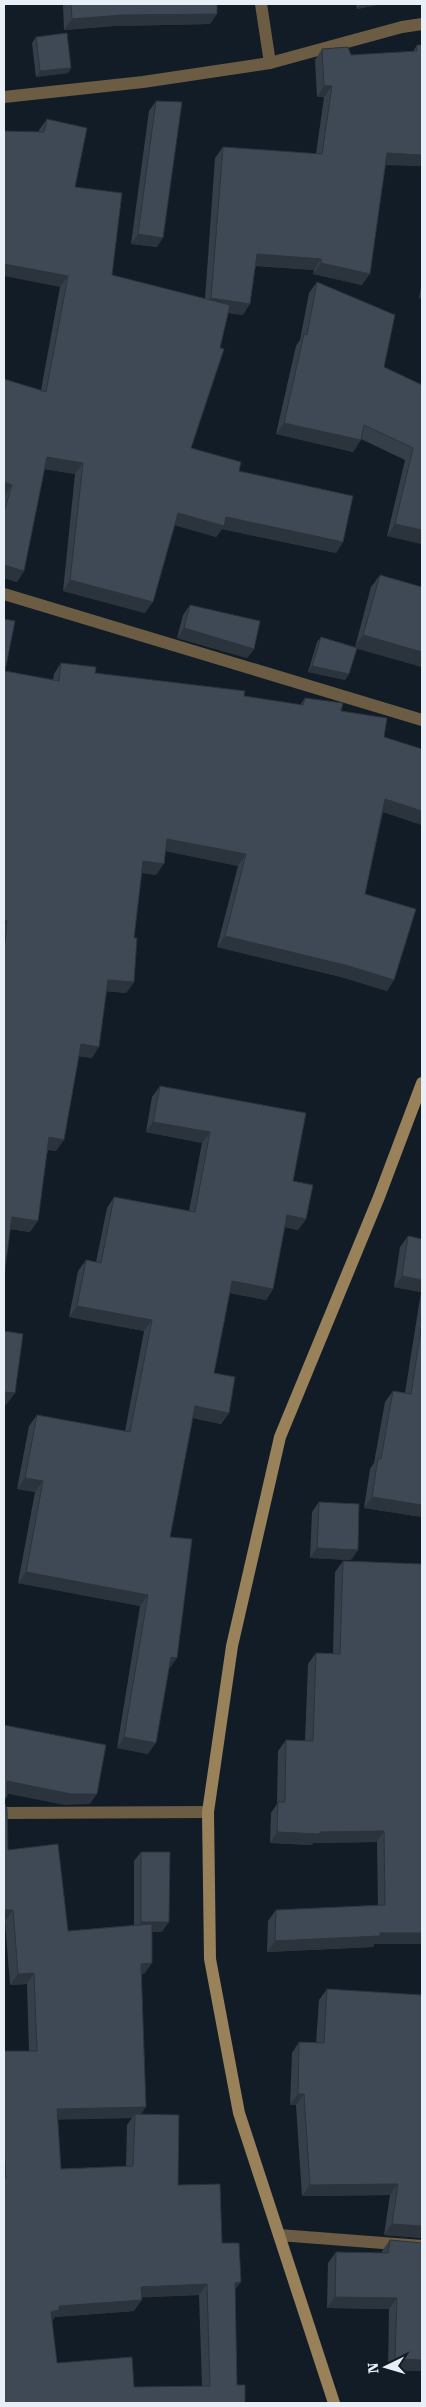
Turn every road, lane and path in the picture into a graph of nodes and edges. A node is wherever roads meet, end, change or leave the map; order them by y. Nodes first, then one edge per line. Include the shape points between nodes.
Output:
1 (261, 4) edge
2 (422, 24) edge
3 (270, 63) junction
4 (4, 97) edge
5 (4, 594) edge
6 (422, 720) edge
7 (422, 1083) edge
8 (208, 1812) junction
9 (4, 1813) edge
10 (279, 2235) junction
11 (422, 2246) edge
12 (334, 2403) edge

1 - 3 street
2 - 3 street
3 - 4 street via 144,82
5 - 6 street
7 - 8 main road via 280,1437 232,1646
8 - 9 street
8 - 10 main road via 210,1959 239,2113
10 - 11 street
10 - 12 main road

